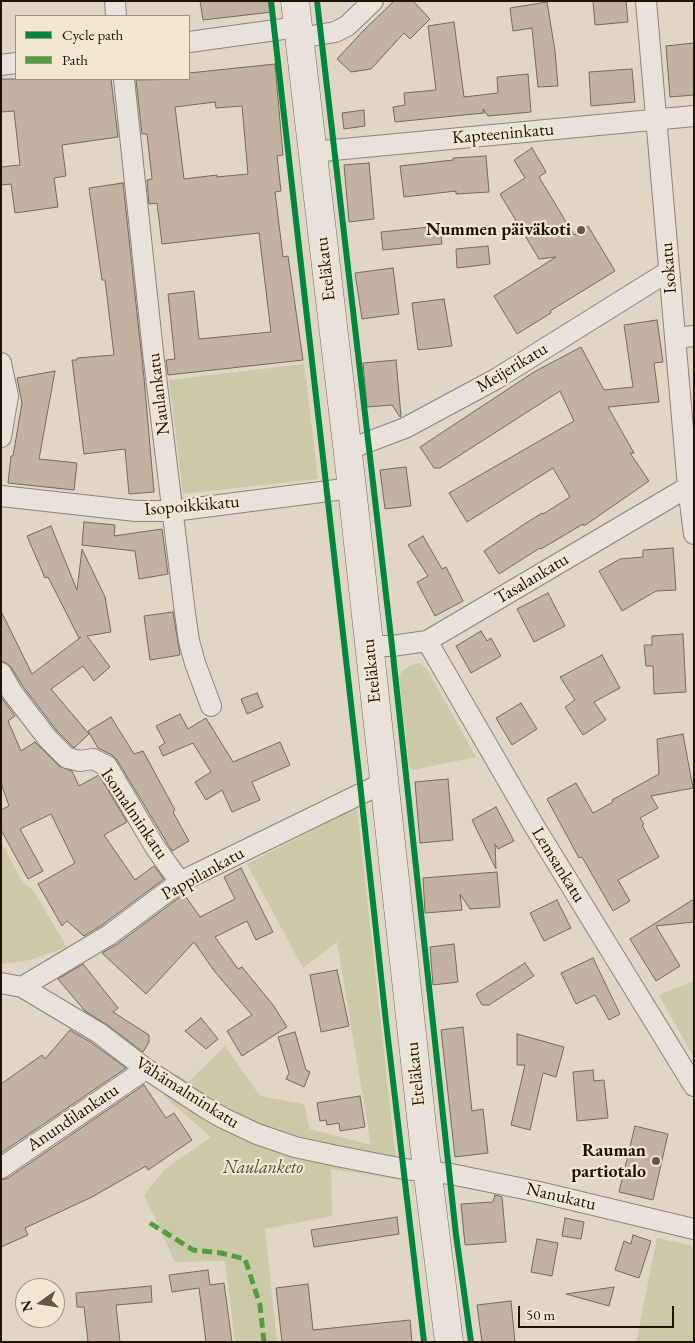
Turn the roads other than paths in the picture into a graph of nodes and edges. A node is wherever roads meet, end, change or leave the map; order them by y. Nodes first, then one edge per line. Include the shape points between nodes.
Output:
1 (114, 1) edge
2 (373, 1) edge
3 (646, 1) edge
4 (116, 15) edge
5 (298, 22) edge
6 (190, 42) edge
7 (15, 63) edge
8 (1, 64) edge
9 (124, 80) edge
10 (694, 116) edge
11 (656, 120) junction
12 (312, 152) junction
13 (669, 271) junction
14 (685, 337) edge
15 (1, 363) edge
16 (1, 437) edge
17 (347, 450) junction
18 (688, 487) junction
19 (352, 488) junction
20 (1, 496) edge
21 (173, 511) junction
22 (694, 534) edge
23 (427, 641) junction
24 (370, 646) junction
25 (1, 673) edge
26 (211, 706) dead end
27 (385, 782) junction
28 (180, 882) junction
29 (1, 983) edge
30 (22, 987) junction
31 (146, 1069) junction
32 (694, 1086) edge
33 (1, 1168) edge
34 (427, 1172) junction
35 (694, 1229) edge
36 (449, 1342) edge

1 - 4 street
2 - 5 street via 347,26 335,32
3 - 11 street, Isokatu
5 - 6 street
5 - 12 main road, Eteläkatu
7 - 8 street
9 - 21 street, Naulankatu
10 - 11 street, Kapteeninkatu
11 - 12 street, Kapteeninkatu
11 - 13 street, Isokatu
12 - 17 main road, Eteläkatu
13 - 14 street, Isokatu
13 - 17 street, Meijerikatu via 496,379 405,428
14 - 18 street, Isokatu
15 - 16 street via 8,396
17 - 19 main road, Eteläkatu
18 - 22 street, Isokatu
18 - 23 street, Tasalankatu
19 - 21 street, Isopoikkikatu
19 - 24 main road, Eteläkatu
20 - 21 street, Isopoikkikatu via 136,511
21 - 26 street, Naulankatu via 189,641
23 - 24 street, Tasalankatu
23 - 32 street, Lemsankatu via 533,824
24 - 27 main road, Eteläkatu
25 - 28 street, Isomalminkatu via 48,739 67,758 93,759 107,766 155,847
27 - 28 street, Pappilankatu
27 - 34 main road, Eteläkatu
28 - 30 street, Pappilankatu via 108,934
29 - 30 street
30 - 31 street, Vähämalminkatu via 98,1033
31 - 33 street, Anundilankatu
31 - 34 street, Vähämalminkatu via 223,1118 257,1134 295,1147
34 - 35 street, Nanukatu via 539,1192
34 - 36 main road, Eteläkatu

